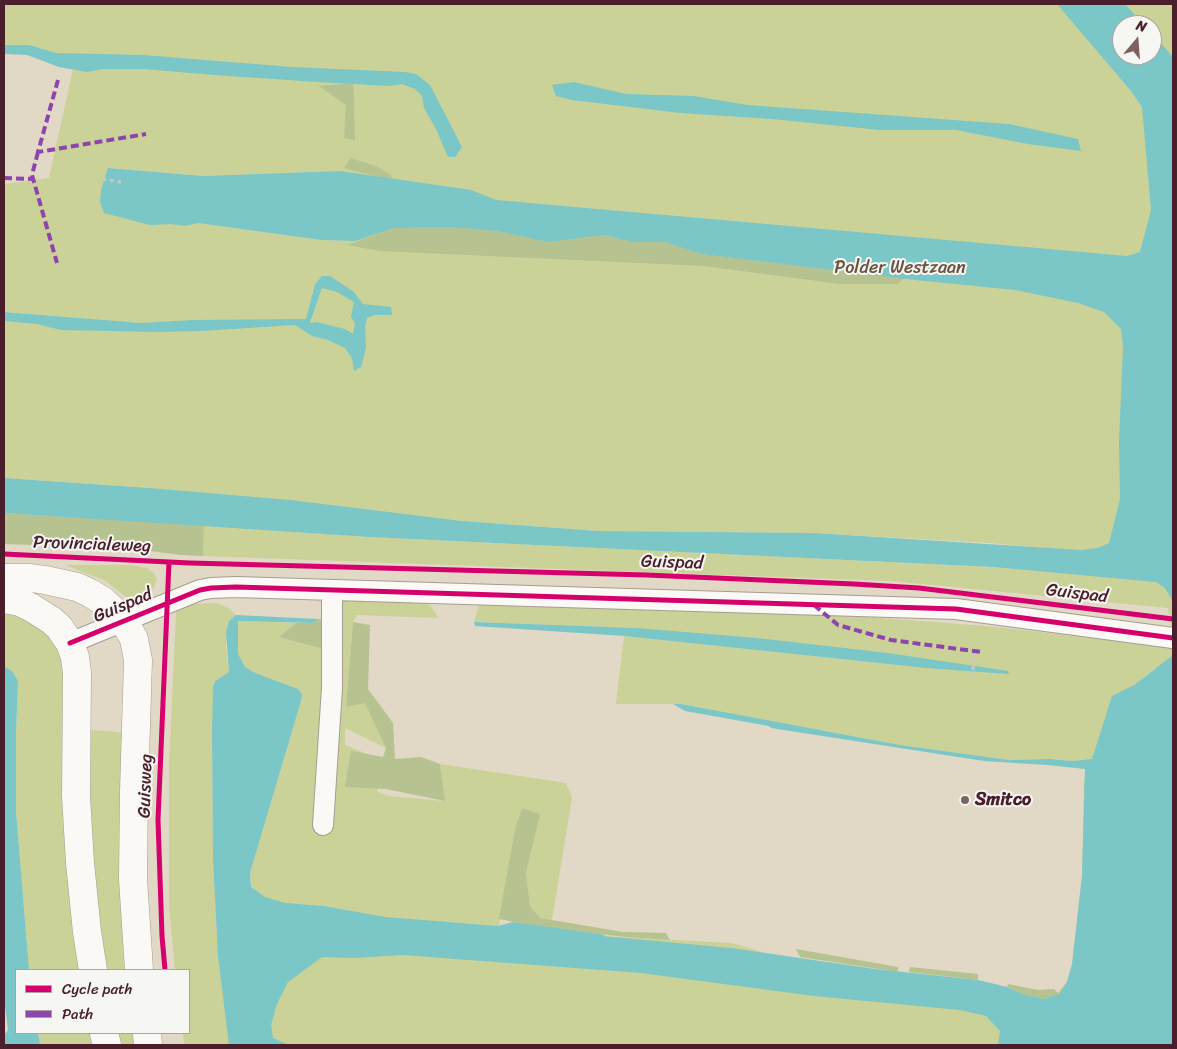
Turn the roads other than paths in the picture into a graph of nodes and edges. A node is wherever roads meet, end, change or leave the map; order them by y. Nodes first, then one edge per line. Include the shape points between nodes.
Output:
1 (4, 578) edge
2 (332, 590) junction
3 (4, 598) edge
4 (124, 621) junction
5 (1164, 637) edge
6 (70, 643) junction
7 (323, 825) dead end
8 (93, 969) edge
9 (139, 969) edge

1 - 4 main road, Guisweg via 31,578 77,587 103,601
2 - 4 street, Guispad via 212,588 167,602
2 - 5 street, Guispad via 956,609
2 - 7 street via 332,688
3 - 6 main road via 20,602 43,615 59,627
4 - 6 street, Guispad
4 - 9 main road, Guisweg via 134,639 138,660 133,879
6 - 8 main road via 77,673 76,796 80,863

